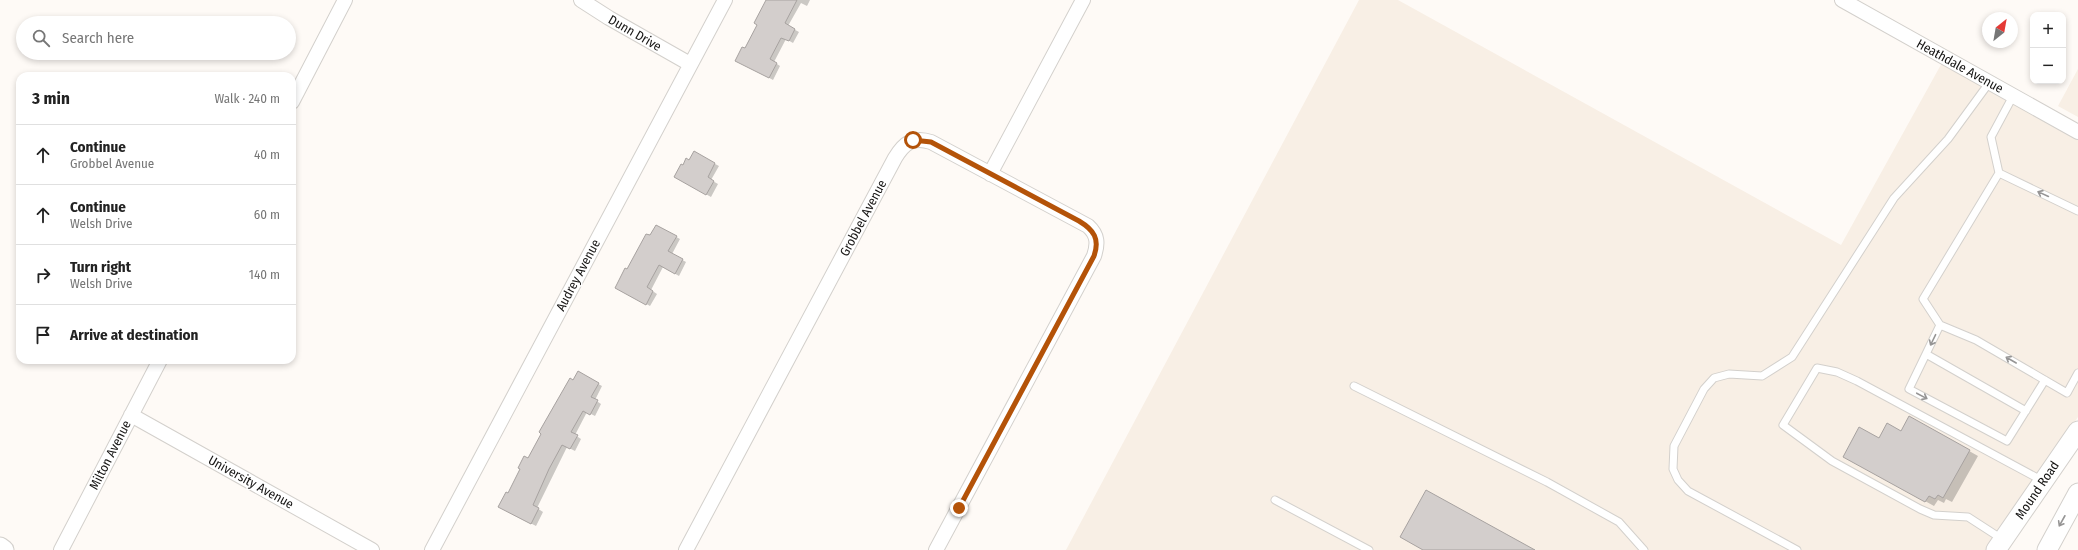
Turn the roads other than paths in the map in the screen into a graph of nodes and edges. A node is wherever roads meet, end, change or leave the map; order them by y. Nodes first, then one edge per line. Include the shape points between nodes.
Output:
1 (345, 0) edge
2 (581, 0) edge
3 (724, 0) edge
4 (1083, 0) edge
5 (1842, 0) edge
6 (690, 64) junction
7 (1989, 83) junction
8 (296, 94) edge
9 (2013, 96) junction
10 (2078, 132) edge
11 (1999, 173) junction
12 (990, 174) junction
13 (2078, 211) edge
14 (1940, 325) junction
15 (1926, 354) junction
16 (158, 364) edge
17 (2078, 373) edge
18 (2045, 380) junction
19 (1354, 386) dead end
20 (2026, 411) junction
21 (131, 415) junction
22 (2078, 430) edge
23 (2043, 481) junction
24 (2078, 493) edge
25 (1275, 500) dead end
26 (2000, 545) edge
27 (0, 547) edge
28 (4, 550) edge
29 (61, 550) edge
30 (372, 550) edge
31 (432, 550) edge
32 (686, 550) edge
33 (936, 550) edge
34 (1369, 550) edge
35 (1644, 550) edge
36 (1797, 550) edge
37 (2047, 550) edge

1 - 8 street
2 - 6 street, Dunn Drive
3 - 6 street, Audrey Avenue
4 - 12 street
5 - 7 street, Heathdale Avenue
6 - 31 street, Audrey Avenue
7 - 9 street, Heathdale Avenue
7 - 36 lane via 1948,139 1894,198 1792,357 1762,376 1728,374 1714,378 1704,389 1674,446 1673,469 1678,480 1688,491
9 - 10 street, Heathdale Avenue
9 - 11 lane via 1991,136
13 -> 11 lane
11 - 14 lane via 1923,299
12 - 32 street, Grobbel Avenue via 926,140 913,140 901,149
12 - 33 street, Grobbel Avenue via 1088,226 1096,236 1097,247
14 -> 15 lane
18 -> 14 lane via 1976,340
15 - 20 lane
15 -> 20 lane via 1909,389 2007,441
16 - 21 street, Milton Avenue
17 - 18 lane via 2067,392
18 - 20 lane
19 - 35 lane via 1547,482 1619,522
21 - 29 street, Milton Avenue
21 - 30 street, University Avenue
22 - 23 main road, Mound Road
23 - 26 main road, Mound Road
23 - 26 lane via 1858,381 1837,372 1817,368 1783,425 1832,461 1920,509 1934,515 1968,517
24 -> 37 main road
25 - 34 lane
27 - 28 main road

